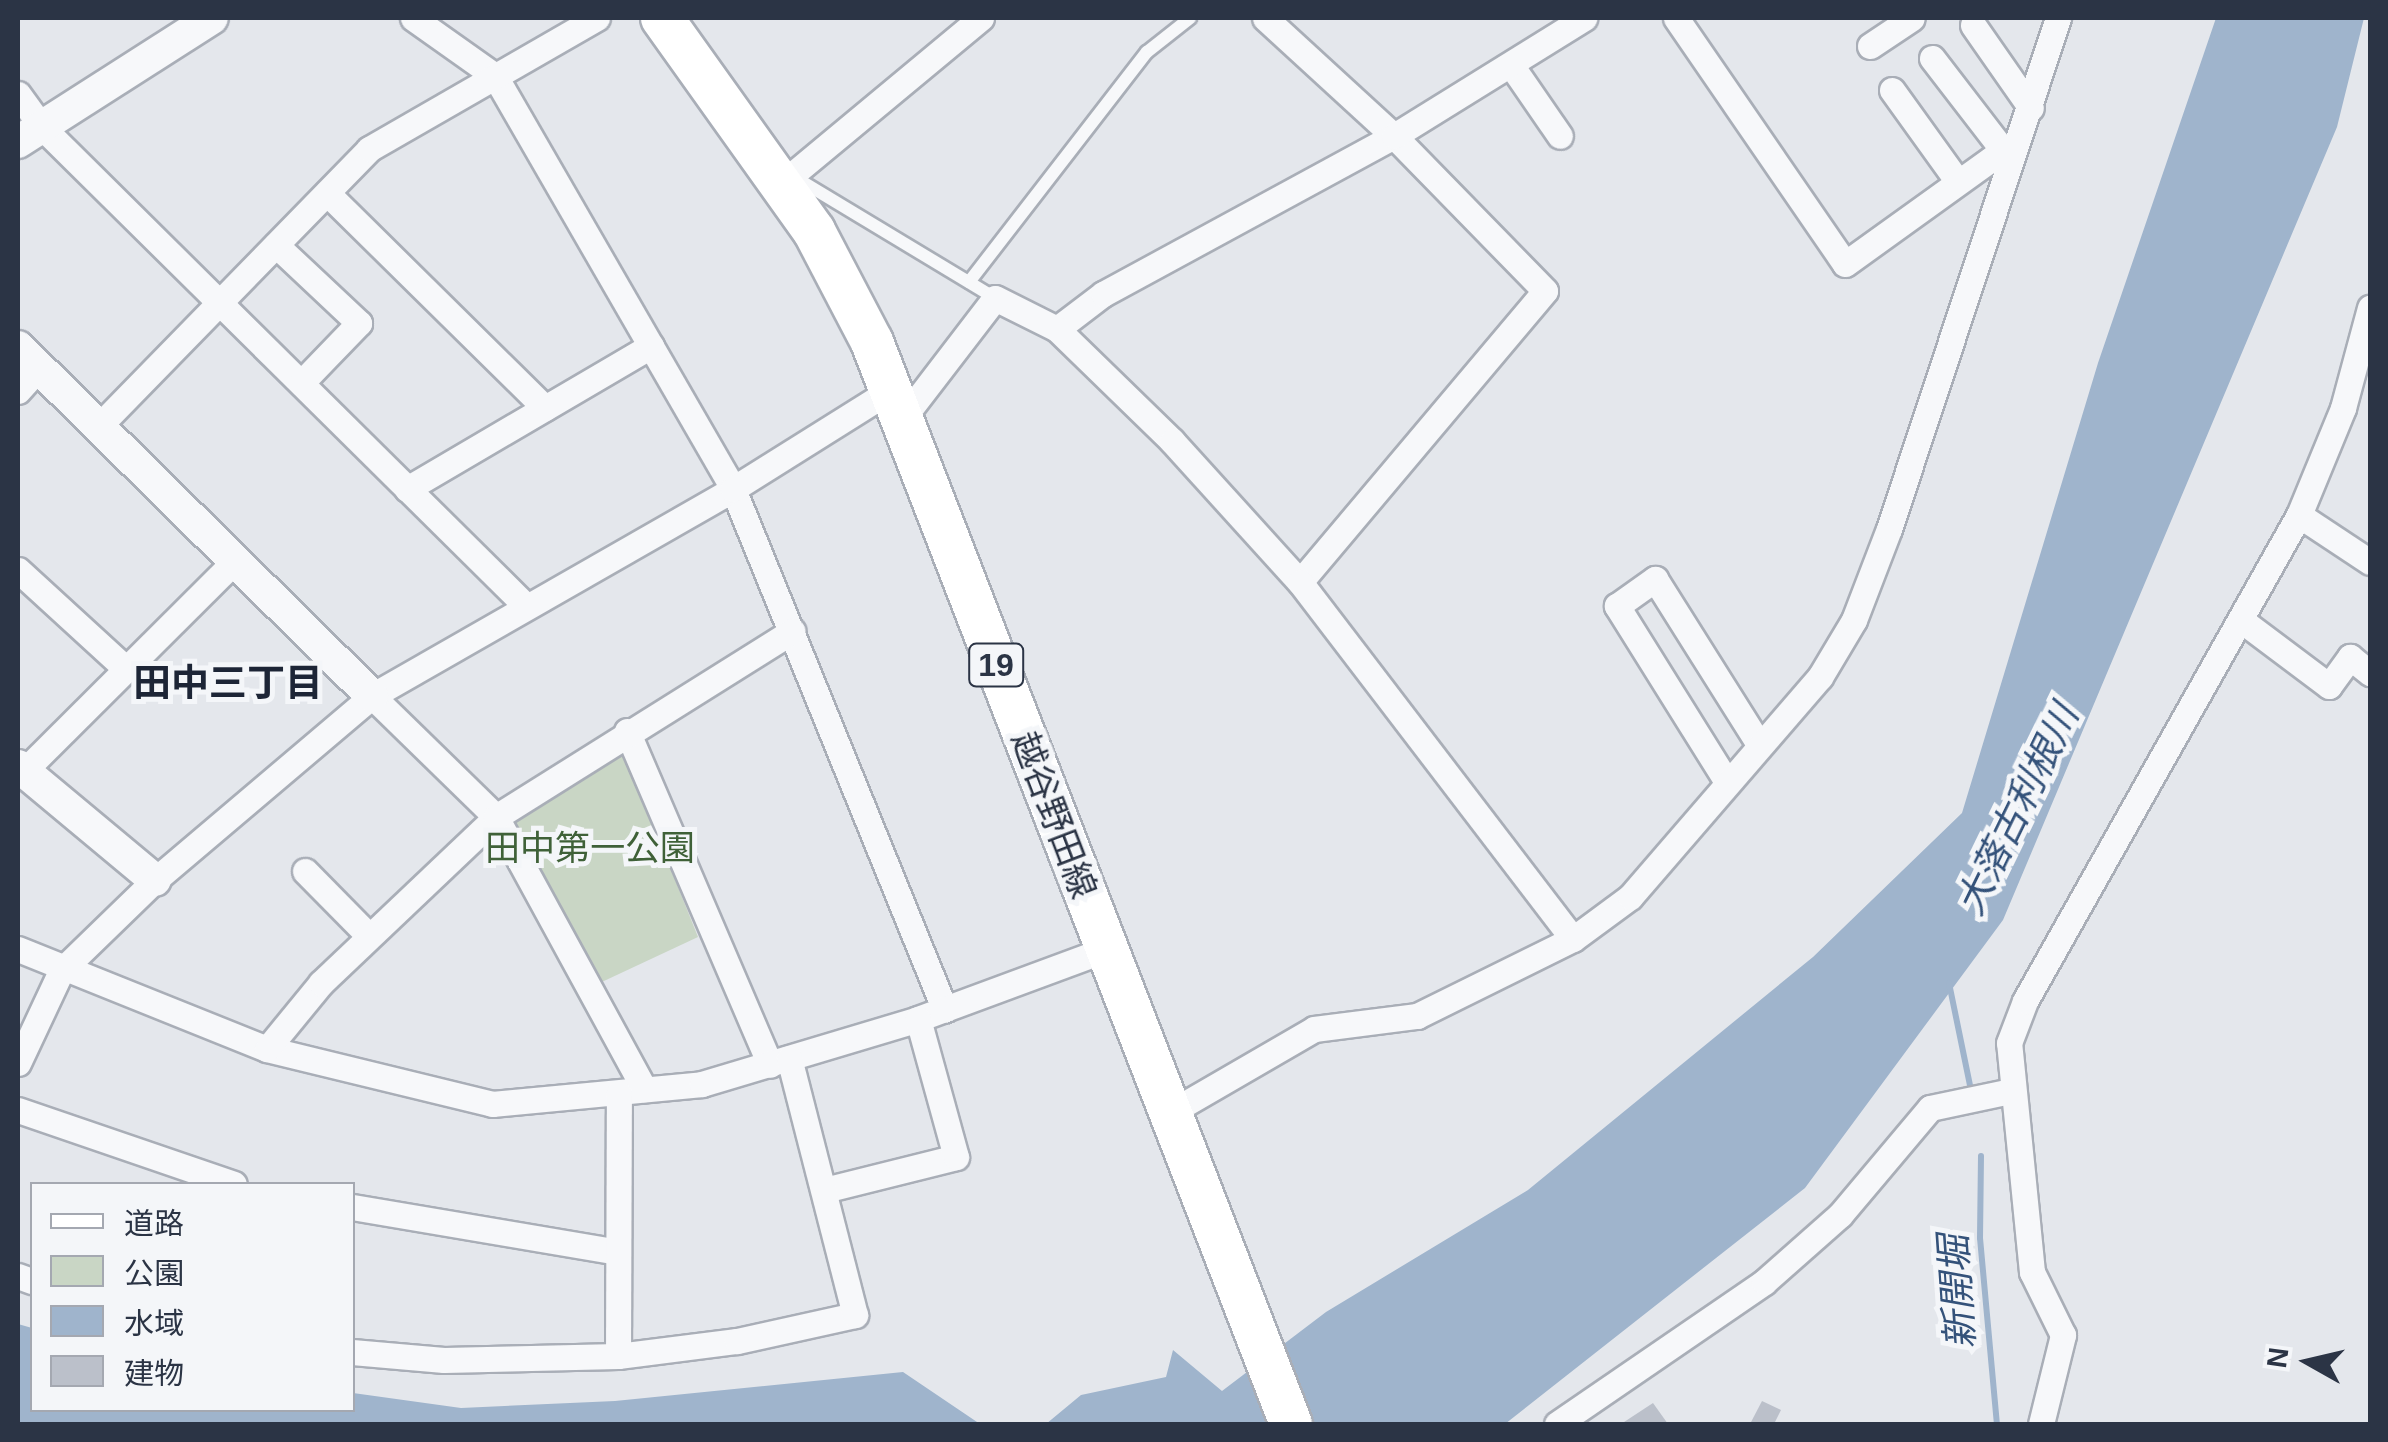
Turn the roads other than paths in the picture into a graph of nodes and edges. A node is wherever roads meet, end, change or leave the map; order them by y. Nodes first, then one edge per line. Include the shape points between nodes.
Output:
1 (212, 18) edge
2 (414, 18) edge
3 (596, 18) edge
4 (982, 18) edge
5 (1190, 18) edge
6 (1265, 18) edge
7 (1584, 18) edge
8 (1676, 18) edge
9 (1912, 18) edge
10 (2058, 18) edge
11 (674, 22) edge
12 (1973, 25) dead end
13 (1870, 46) dead end
14 (1932, 58) dead end
15 (1511, 66) junction
16 (495, 76) junction
17 (1892, 90) dead end
18 (18, 94) edge
19 (2032, 108) junction
20 (30, 134) edge
21 (1394, 136) junction
22 (1560, 136) dead end
23 (2009, 158) junction
24 (786, 180) junction
25 (1958, 182) junction
26 (327, 192) junction
27 (276, 245) junction
28 (970, 282) junction
29 (995, 298) junction
30 (220, 303) junction
31 (2370, 308) edge
32 (1057, 330) junction
33 (651, 346) junction
34 (25, 369) edge
35 (301, 383) junction
36 (897, 404) junction
37 (546, 408) junction
38 (99, 426) junction
39 (407, 488) junction
40 (733, 490) junction
41 (2300, 514) junction
42 (235, 560) junction
43 (2370, 562) edge
44 (18, 570) edge
45 (1300, 582) junction
46 (526, 606) junction
47 (2241, 620) junction
48 (793, 631) junction
49 (126, 670) junction
50 (2370, 673) edge
51 (372, 696) junction
52 (627, 731) junction
53 (1760, 744) junction
54 (20, 769) edge
55 (1728, 782) junction
56 (496, 816) junction
57 (305, 871) dead end
58 (156, 880) junction
59 (369, 936) junction
60 (1574, 939) junction
61 (18, 949) edge
62 (1107, 949) junction
63 (61, 971) junction
64 (945, 1010) junction
65 (918, 1019) junction
66 (267, 1049) junction
67 (779, 1061) junction
68 (18, 1063) edge
69 (631, 1091) junction
70 (2011, 1091) junction
71 (18, 1110) edge
72 (1170, 1112) junction
73 (228, 1182) edge
74 (824, 1190) junction
75 (355, 1208) edge
76 (617, 1252) junction
77 (355, 1352) edge
78 (618, 1356) junction
79 (1291, 1424) edge
80 (1557, 1424) edge
81 (2042, 1424) edge

1 - 20 street
2 - 16 street
3 - 16 street
4 - 24 street
5 - 28 lane via 1148,52
6 - 21 street
7 - 15 street
8 - 25 street via 1845,264
9 - 13 street
10 - 19 street
11 - 24 main road, 越谷野田線 / 19
12 - 19 street
14 - 23 street
15 - 21 street
15 - 22 street
16 - 26 street via 369,149
16 - 33 street
17 - 25 street
18 - 20 street
19 - 23 street
20 - 30 street
21 - 32 street via 1103,294
21 - 45 street via 1545,291
23 - 25 street via 1994,156
23 - 53 street via 1854,620 1820,677
24 - 28 lane
24 - 36 main road, 越谷野田線 / 19 via 850,294
26 - 27 street
26 - 37 street
27 - 30 street
27 - 35 street via 359,324
28 - 29 lane
29 - 32 street
29 - 36 street
30 - 35 street
30 - 38 street
31 - 41 street via 2343,408
32 - 45 street via 1172,440
33 - 37 street
33 - 40 street
34 - 38 street
35 - 39 street
36 - 40 street
36 - 62 main road, 越谷野田線 / 19
37 - 39 street
38 - 42 street
39 - 46 street
40 - 46 street
40 - 48 street
41 - 43 street
41 - 47 street
42 - 49 street
42 - 51 street
44 - 49 street
45 - 60 street
46 - 51 street
47 - 50 street via 2328,686 2350,657
47 - 70 street via 2025,1001 2010,1044
48 - 52 street
48 - 64 street
49 - 54 street
51 - 56 street
51 - 58 street
52 - 56 street
52 - 67 street
53 - 55 street
53 - 55 street via 1655,578 1617,606
54 - 58 street
55 - 60 street via 1630,897
56 - 59 street
56 - 69 street
57 - 59 street
58 - 63 street
59 - 66 street
60 - 72 street via 1417,1016 1314,1029
61 - 63 street
62 - 64 street
62 - 72 main road, 越谷野田線 / 19
63 - 66 street
63 - 68 street
64 - 65 street
65 - 67 street
65 - 74 street via 956,1157
66 - 69 street via 492,1104
67 - 69 street via 702,1084
67 - 74 street
69 - 76 street
70 - 80 street via 1930,1108 1840,1215 1776,1271
70 - 81 street via 2032,1272 2063,1336
71 - 73 street
72 - 79 main road, 越谷野田線 / 19
74 - 78 street via 856,1315 737,1342
75 - 76 street
76 - 78 street
77 - 78 street via 444,1360

